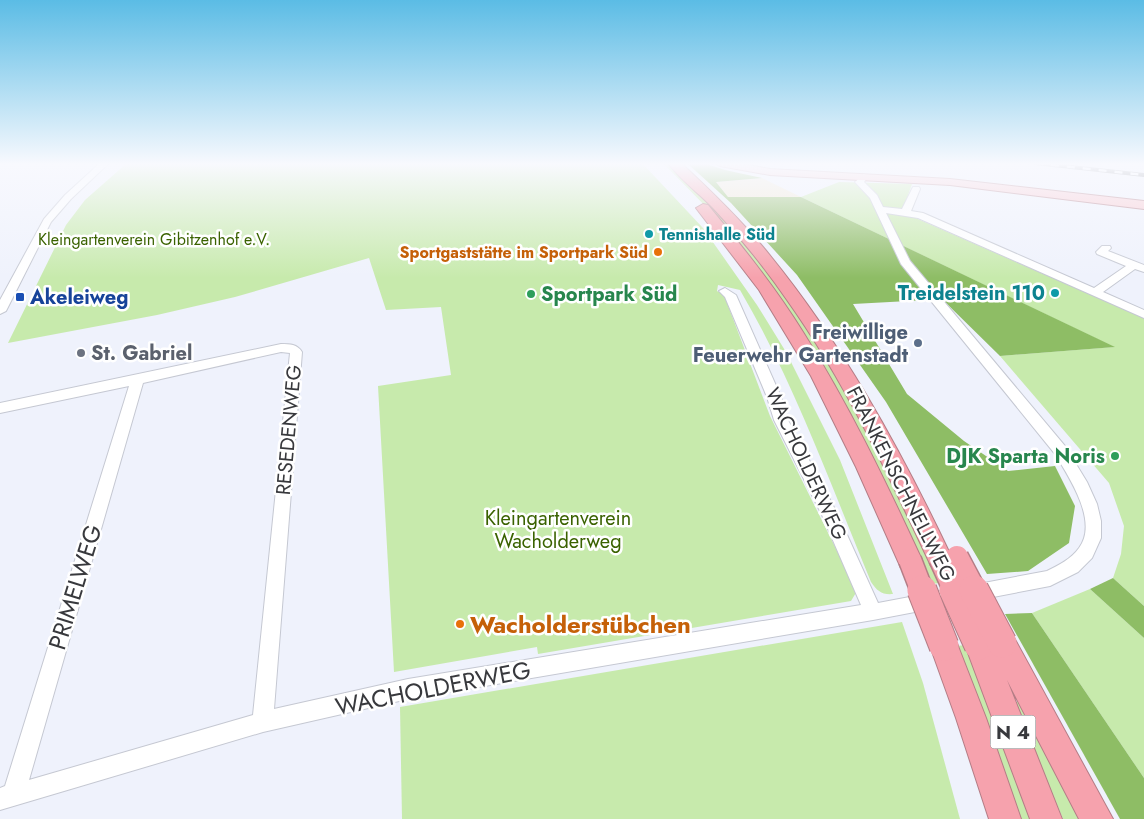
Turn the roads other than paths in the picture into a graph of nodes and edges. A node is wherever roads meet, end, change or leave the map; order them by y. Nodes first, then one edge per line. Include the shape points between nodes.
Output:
1 (64, 201) edge
2 (695, 201) edge
3 (712, 201) edge
4 (911, 201) edge
5 (1112, 201) edge
6 (877, 203) joint
7 (1144, 205) edge
8 (906, 212) junction
9 (1106, 248) dead end
10 (1139, 267) edge
11 (13, 287) junction
12 (0, 289) edge
13 (725, 291) dead end
14 (1096, 292) junction
15 (0, 311) edge
16 (1144, 314) edge
17 (137, 380) junction
18 (0, 408) edge
19 (873, 612) junction
20 (991, 644) junction
21 (263, 722) junction
22 (7, 797) edge
23 (1004, 819) edge
24 (1046, 819) edge
25 (1097, 819) edge

1 - 11 street via 48,220
2 - 23 highway, FRANKENSCHNELLWEG / N 4, bridge via 718,225 780,308 850,430 910,560 971,718
3 - 20 highway, FRANKENSCHNELLWEG / N 4, bridge via 738,227 795,298 861,402 915,504 949,558
4 - 8 street
5 - 7 main road
6 - 8 street
6 - 19 street, WACHOLDERWEG via 906,262 1064,457 1084,491 1093,525 1086,556 1065,572 1050,578
8 - 14 street via 920,215
9 - 10 street via 1101,252
10 - 14 street
11 - 12 street
11 - 15 street
13 - 19 street, WACHOLDERWEG via 730,295 781,420 830,515
14 - 16 street
17 - 18 street, RESEDENWEG
17 - 21 street, RESEDENWEG via 281,348 291,348 296,352
17 - 22 street, PRIMELWEG
19 - 21 street, WACHOLDERWEG via 408,689
20 - 24 highway, FRANKENSCHNELLWEG / N 4
20 - 25 highway
21 - 22 street, WACHOLDERWEG

